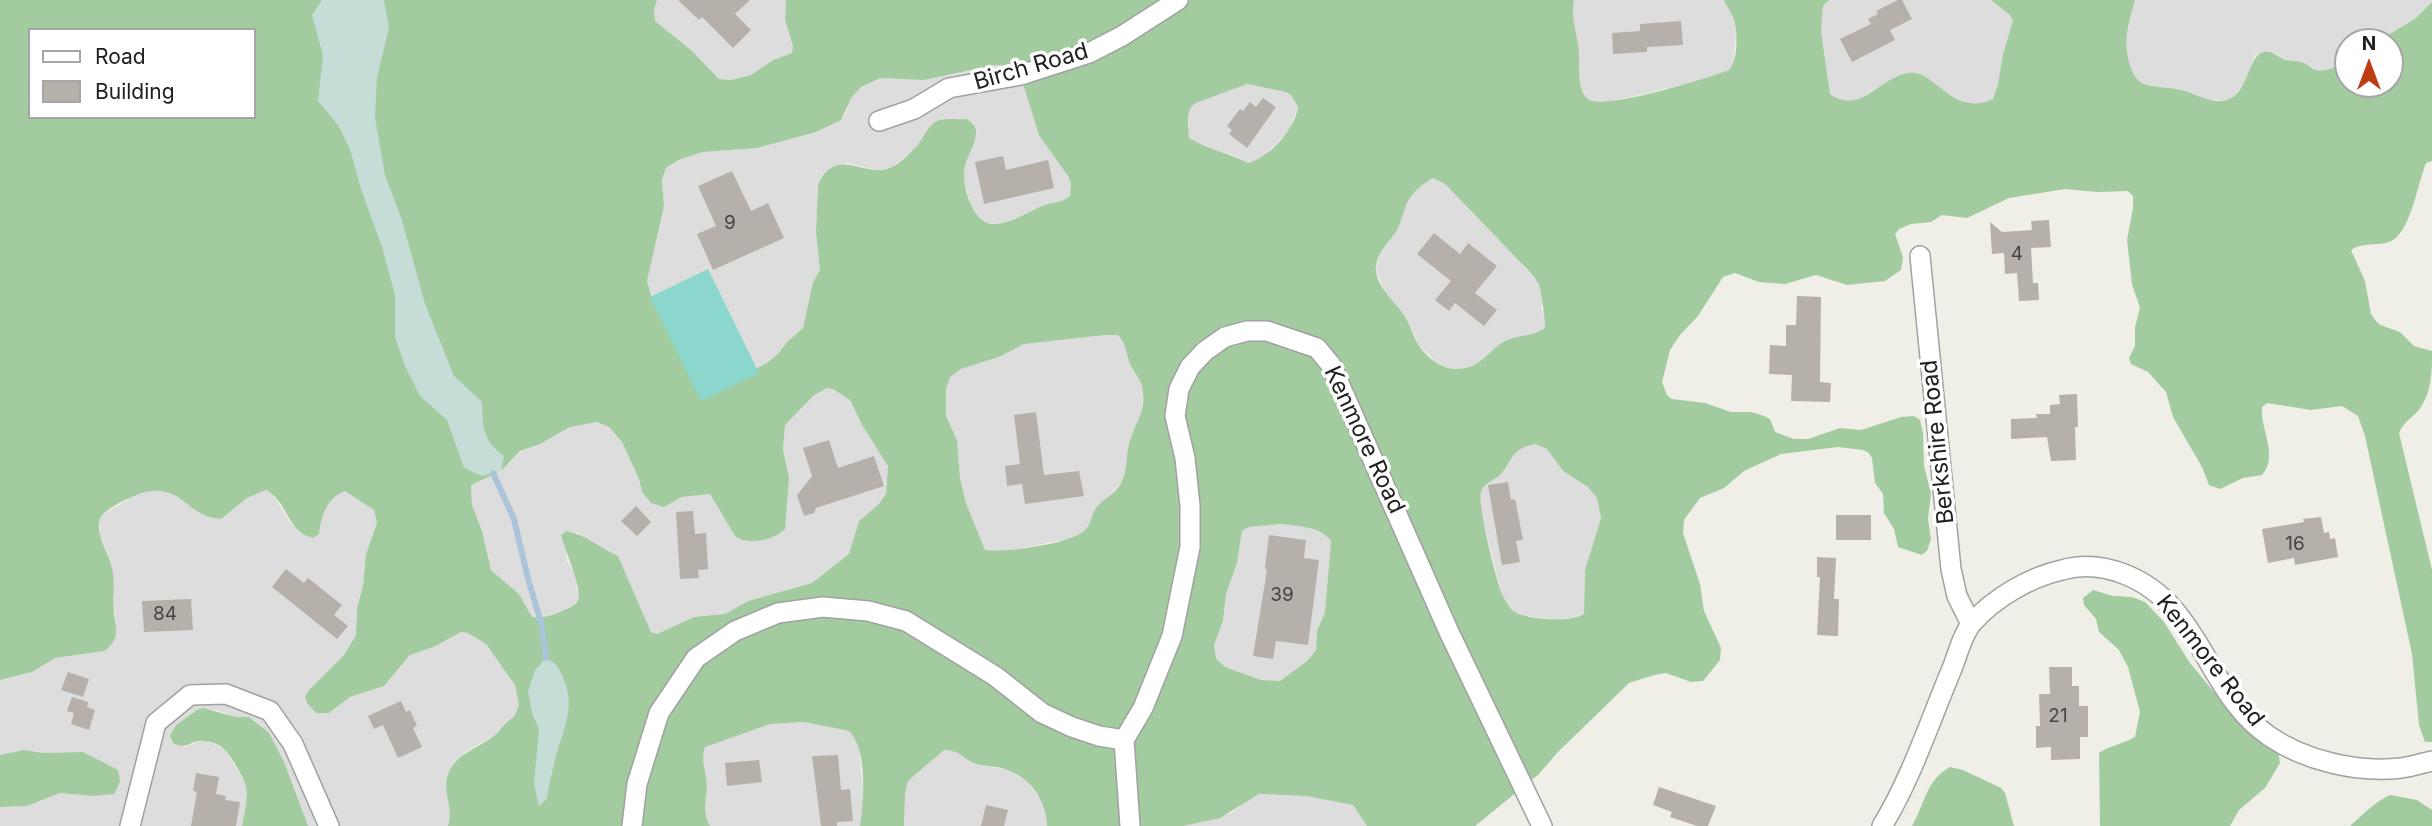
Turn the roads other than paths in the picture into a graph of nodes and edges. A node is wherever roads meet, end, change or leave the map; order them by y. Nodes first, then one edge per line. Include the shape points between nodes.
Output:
1 (1178, 0) edge
2 (879, 121) dead end
3 (1920, 256) dead end
4 (1971, 624) junction
5 (1124, 740) junction
6 (2432, 761) edge
7 (130, 826) edge
8 (329, 826) edge
9 (632, 826) edge
10 (1130, 826) edge
11 (1542, 826) edge
12 (1882, 826) edge

1 - 2 street, Birch Road via 1089,53 1021,75 949,88
3 - 4 street, Berkshire Road via 1951,569 1957,596
4 - 6 street, Kenmore Road via 2008,592 2049,573 2076,566 2107,567 2164,596 2188,625 2225,688 2269,736 2328,761 2360,768 2400,768
4 - 12 street, Kenmore Road
5 - 9 street via 1099,736 1042,713 995,676 906,621 868,611 823,607 778,613 735,631 696,658 659,713 637,784
5 - 10 street
5 - 11 street, Kenmore Road via 1143,708 1172,636 1190,547 1188,482 1175,416 1179,389 1190,367 1225,337 1267,331 1317,348 1331,365 1449,632
7 - 8 street via 156,723 190,695 226,694 270,711 293,744

